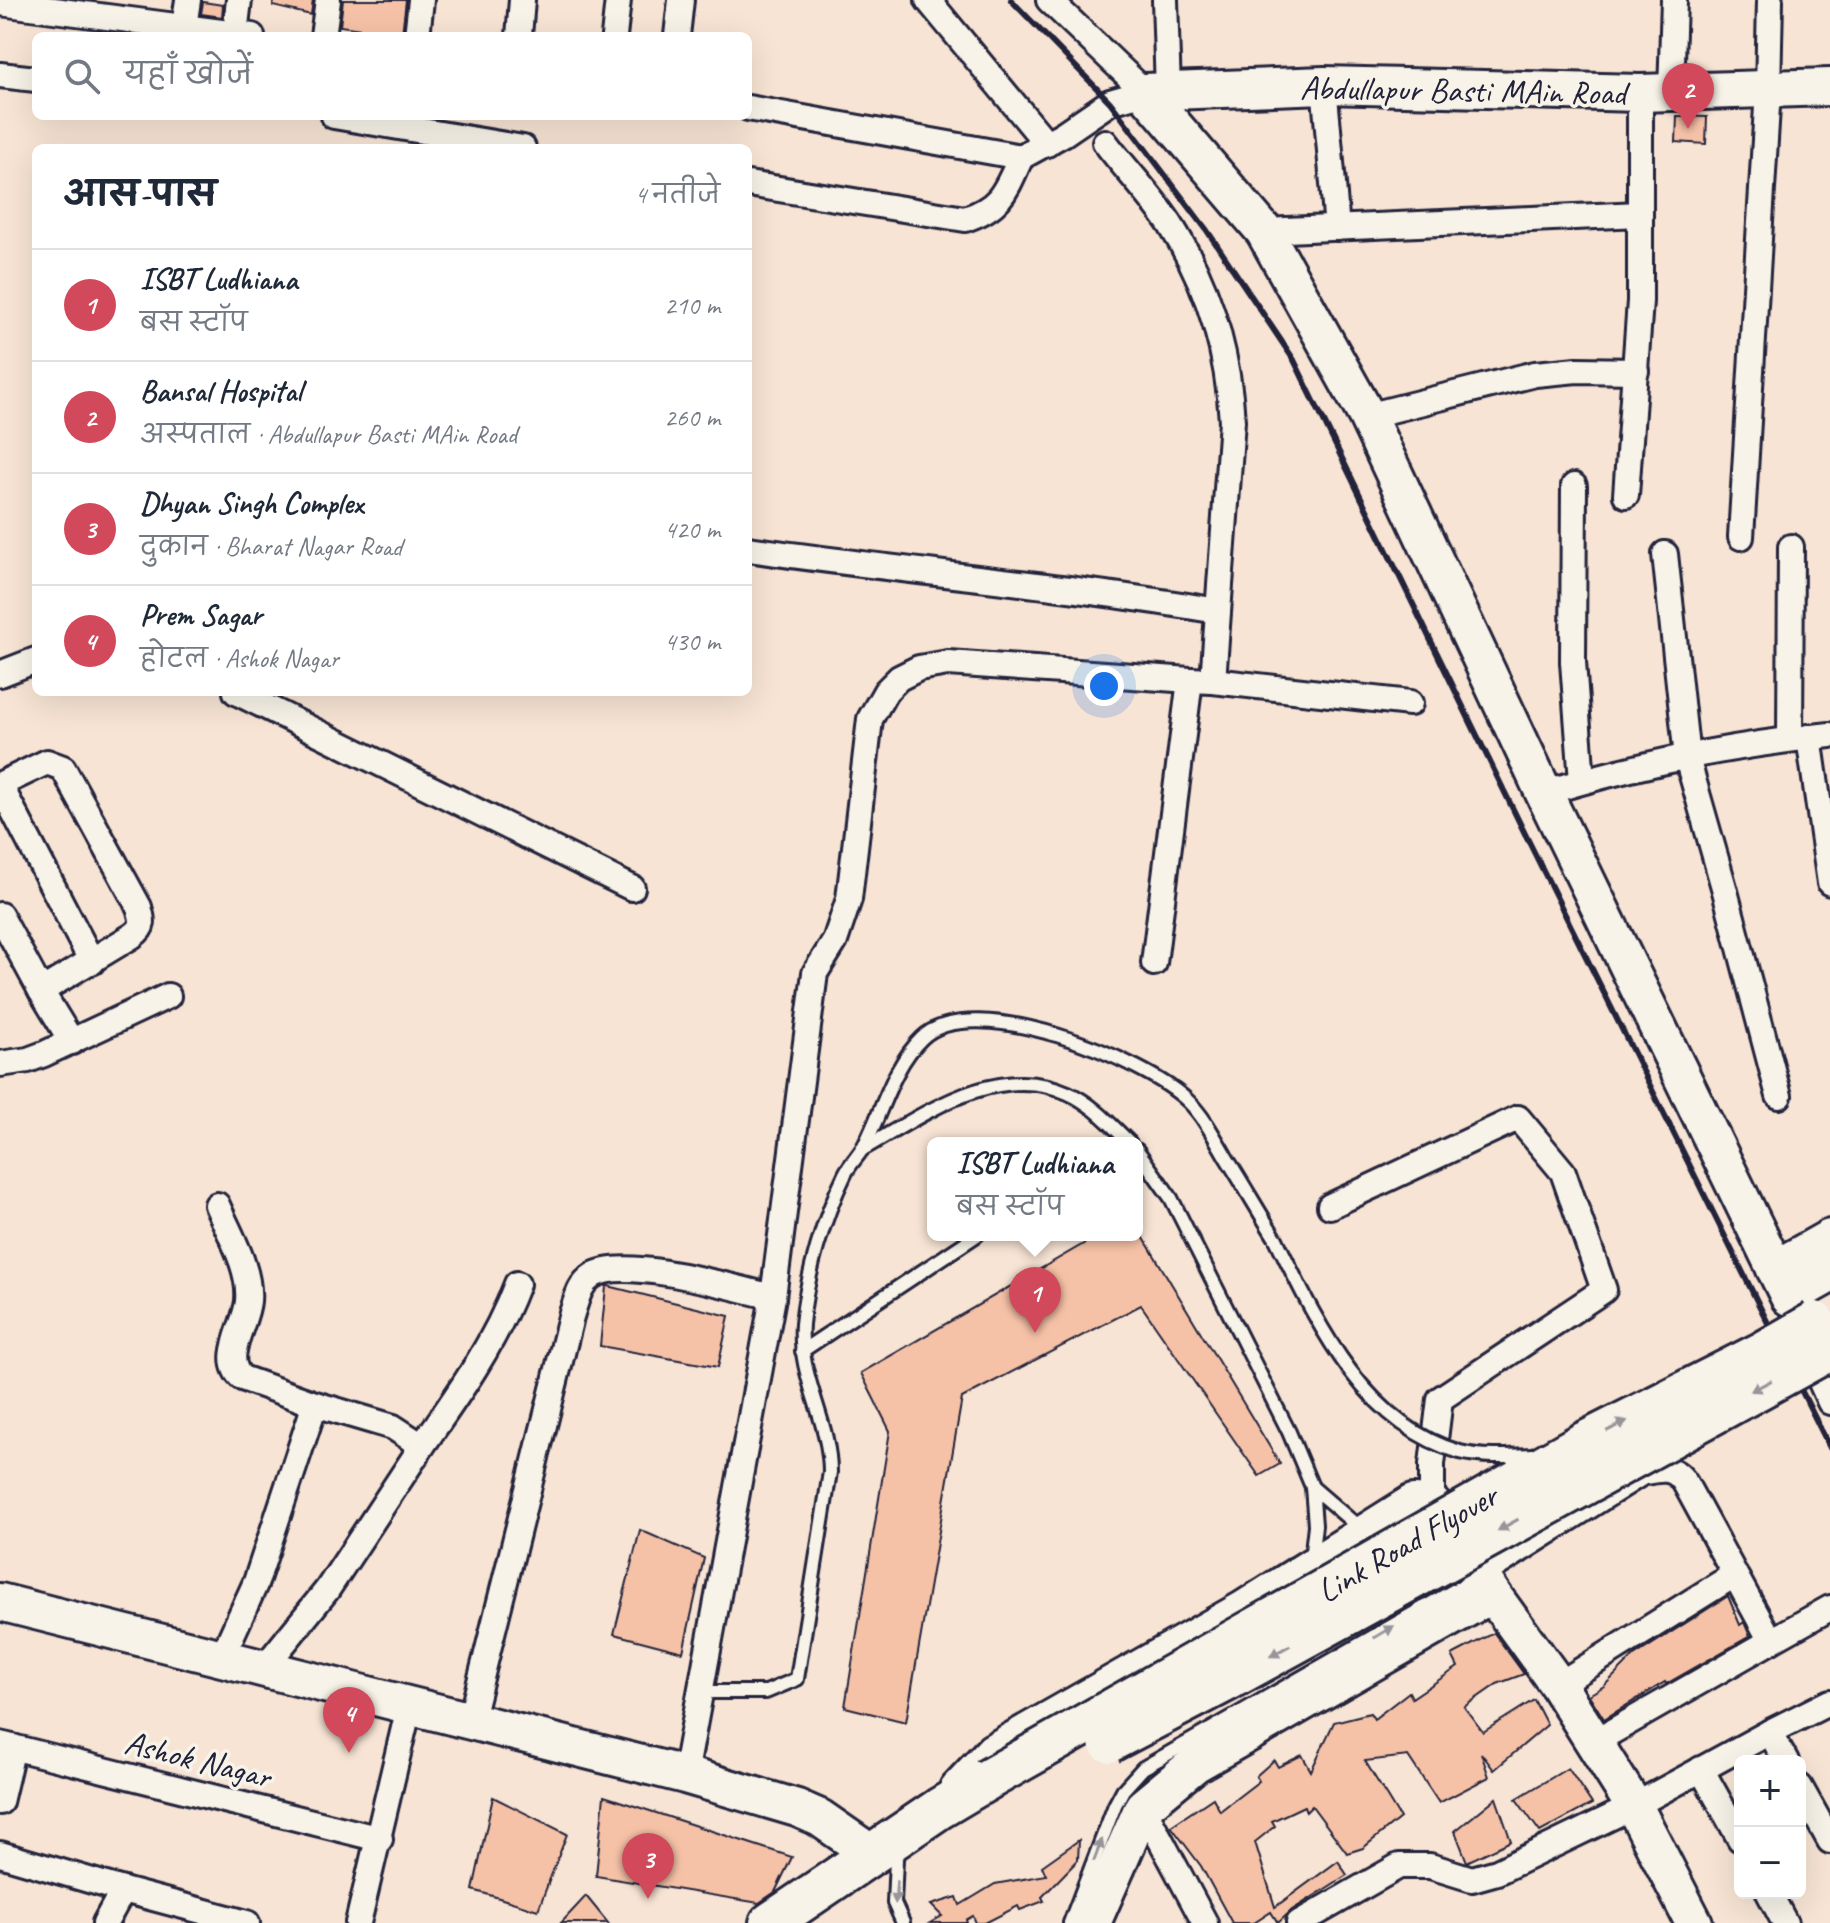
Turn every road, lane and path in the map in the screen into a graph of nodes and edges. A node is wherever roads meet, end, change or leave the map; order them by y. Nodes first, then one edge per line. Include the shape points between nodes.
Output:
1 (188, 0) edge
2 (239, 0) edge
3 (328, 0) edge
4 (421, 0) edge
5 (522, 0) edge
6 (618, 0) edge
7 (681, 0) edge
8 (928, 0) edge
9 (1049, 0) edge
10 (1165, 0) edge
11 (1674, 0) edge
12 (1770, 0) edge
13 (0, 3) edge
14 (50, 5) edge
15 (147, 11) edge
16 (184, 27) junction
17 (221, 32) edge
18 (243, 32) edge
19 (324, 32) edge
20 (417, 32) edge
21 (519, 32) edge
22 (614, 32) edge
23 (677, 32) edge
24 (0, 75) edge
25 (32, 79) edge
26 (1324, 85) junction
27 (1830, 87) edge
28 (1768, 90) junction
29 (1156, 91) junction
30 (1656, 93) junction
31 (752, 109) edge
32 (401, 121) edge
33 (1105, 142) dead end
34 (505, 144) edge
35 (1047, 144) junction
36 (1021, 157) junction
37 (752, 185) edge
38 (1640, 214) junction
39 (1337, 228) junction
40 (1264, 231) junction
41 (1636, 371) junction
42 (1367, 416) junction
43 (1574, 486) dead end
44 (1626, 495) dead end
45 (1741, 537) dead end
46 (1791, 547) dead end
47 (752, 550) edge
48 (1665, 554) dead end
49 (1218, 611) junction
50 (32, 662) edge
51 (0, 674) edge
52 (1201, 680) junction
53 (244, 696) edge
54 (1410, 703) dead end
55 (1810, 737) edge
56 (1687, 758) junction
57 (1582, 781) junction
58 (1, 784) edge
59 (1544, 793) junction
60 (1830, 883) edge
61 (632, 888) dead end
62 (0, 915) edge
63 (92, 962) junction
64 (1154, 963) dead end
65 (41, 991) junction
66 (168, 996) dead end
67 (72, 1042) junction
68 (0, 1064) edge
69 (1779, 1096) dead end
70 (1118, 1137) edge
71 (863, 1149) junction
72 (1143, 1158) edge
73 (217, 1205) dead end
74 (1330, 1206) dead end
75 (1830, 1238) edge
76 (968, 1241) edge
77 (1830, 1274) edge
78 (1782, 1283) junction
79 (517, 1284) dead end
80 (773, 1297) junction
81 (1830, 1313) edge
82 (802, 1351) junction
83 (1828, 1378) edge
84 (315, 1404) junction
85 (422, 1446) junction
86 (1563, 1455) junction
87 (1312, 1487) junction
88 (1432, 1504) junction
89 (1364, 1532) junction
90 (1387, 1566) dead end
91 (1309, 1567) junction
92 (1734, 1575) junction
93 (1395, 1578) dead end
94 (1486, 1585) junction
95 (0, 1602) edge
96 (1830, 1608) edge
97 (1418, 1612) junction
98 (1771, 1641) junction
99 (221, 1659) junction
100 (263, 1669) junction
101 (1558, 1685) junction
102 (700, 1692) junction
103 (1830, 1702) edge
104 (409, 1707) junction
105 (470, 1722) junction
106 (1770, 1732) junction
107 (1594, 1742) junction
108 (6, 1745) edge
109 (1783, 1755) edge
110 (1701, 1769) junction
111 (685, 1775) junction
112 (993, 1790) junction
113 (1806, 1798) edge
114 (0, 1802) edge
115 (1634, 1806) junction
116 (1143, 1807) junction
117 (940, 1808) junction
118 (1734, 1828) edge
119 (380, 1839) junction
120 (1830, 1841) edge
121 (0, 1854) edge
122 (884, 1856) junction
123 (123, 1890) junction
124 (1772, 1899) edge
125 (105, 1923) edge
126 (247, 1923) edge
127 (358, 1923) edge
128 (770, 1923) edge
129 (811, 1923) edge
130 (903, 1923) edge
131 (1070, 1923) edge
132 (1092, 1923) edge
133 (1205, 1923) edge
134 (1299, 1923) edge
135 (1694, 1923) edge
136 (1785, 1923) edge

1 - 16 street
2 - 18 street
3 - 19 street
4 - 20 street
5 - 21 street
6 - 22 street
7 - 23 street
8 - 35 street
9 - 29 street
10 - 29 street
11 - 30 street
12 - 28 street
13 - 14 street
14 - 15 street
15 - 16 street
16 - 17 street
24 - 25 street
26 - 29 street, Abdullapur Basti MAin Road
26 - 30 street, Abdullapur Basti MAin Road
26 - 39 street
27 - 28 street, Abdullapur Basti MAin Road
28 - 30 street, Abdullapur Basti MAin Road
28 - 45 street
29 - 35 street via 1110,102
29 - 40 street
30 - 38 street
31 - 36 street
32 - 34 street
33 - 49 street via 1169,223 1203,287 1221,340 1232,421
35 - 36 street
36 - 37 street via 995,204 965,219
38 - 39 street
38 - 41 street
39 - 40 street
40 - 42 street
41 - 42 street via 1535,374
41 - 44 street
42 - 59 street
43 - 57 street via 1573,662
46 - 55 street
47 - 49 street
48 - 56 street
49 - 52 street
50 - 51 street
52 - 54 street
52 - 64 street
52 - 80 street via 948,663 919,668 886,691 870,719 845,913 815,973
53 - 61 street
55 - 56 street
55 - 60 street
56 - 57 street
56 - 69 street
57 - 59 street
58 - 63 street
58 - 63 street via 47,762 63,768 139,907 141,930
59 - 78 street
62 - 65 street
63 - 65 street
65 - 67 street
66 - 67 street
67 - 68 street via 28,1060
70 - 71 lane via 1093,1108 1069,1093 1024,1081 962,1095
71 - 82 lane via 847,1169 820,1240 802,1324
71 - 86 lane, bridge via 902,1063 923,1036 941,1026 1000,1021 1114,1055 1190,1102 1276,1239 1345,1366 1382,1408 1424,1438 1462,1452
72 - 87 lane via 1171,1198
73 - 84 street via 248,1285 246,1314 234,1350 237,1374
74 - 88 street via 1518,1118 1563,1172 1604,1290 1440,1399
75 - 78 street
76 - 82 lane
77 - 78 street
78 - 83 street via 1787,1306
79 - 85 street via 493,1337
80 - 102 street
80 - 105 street via 629,1268 594,1274 582,1285
86 -> 81 main road, Link Road Flyover, bridge
82 - 102 lane via 830,1472 797,1679 766,1692
83 -> 112 main road, Link Road Flyover, bridge via 1228,1680
84 - 85 street via 393,1427
84 - 99 street via 256,1582
85 - 100 street via 327,1590
86 - 112 main road, Link Road Flyover, bridge
87 - 89 lane
87 - 91 lane via 1315,1525
88 - 89 street via 1413,1503
88 - 94 street
89 - 90 lane
89 - 91 street
91 - 117 street via 993,1752
92 - 94 street via 1679,1474 1658,1469 1641,1473
92 - 98 street
92 - 101 street
93 - 97 lane
94 - 97 lane
94 - 101 street
94 - 116 street via 1195,1764
95 - 99 street
96 - 98 street
131 -> 97 lane via 1115,1805 1143,1768
98 - 107 street
99 - 100 street
100 - 104 street
101 - 107 street
102 - 111 street
103 - 106 street
104 - 105 street
104 - 119 street
105 - 111 street
106 - 109 street
106 - 110 street
107 - 115 street
108 - 114 street
108 - 119 street, Ashok Nagar
110 - 115 street
110 - 118 street
111 - 122 street via 797,1808
112 - 117 main road
112 - 122 main road
113 - 120 street
115 - 134 street via 1486,1876 1472,1879 1430,1866 1399,1866
115 - 135 street
116 - 132 street
116 - 133 street
117 - 122 main road
119 - 127 street
121 - 123 street
122 - 128 main road
122 - 129 main road
122 -> 130 lane
123 - 125 street
123 - 126 street
124 - 136 street

